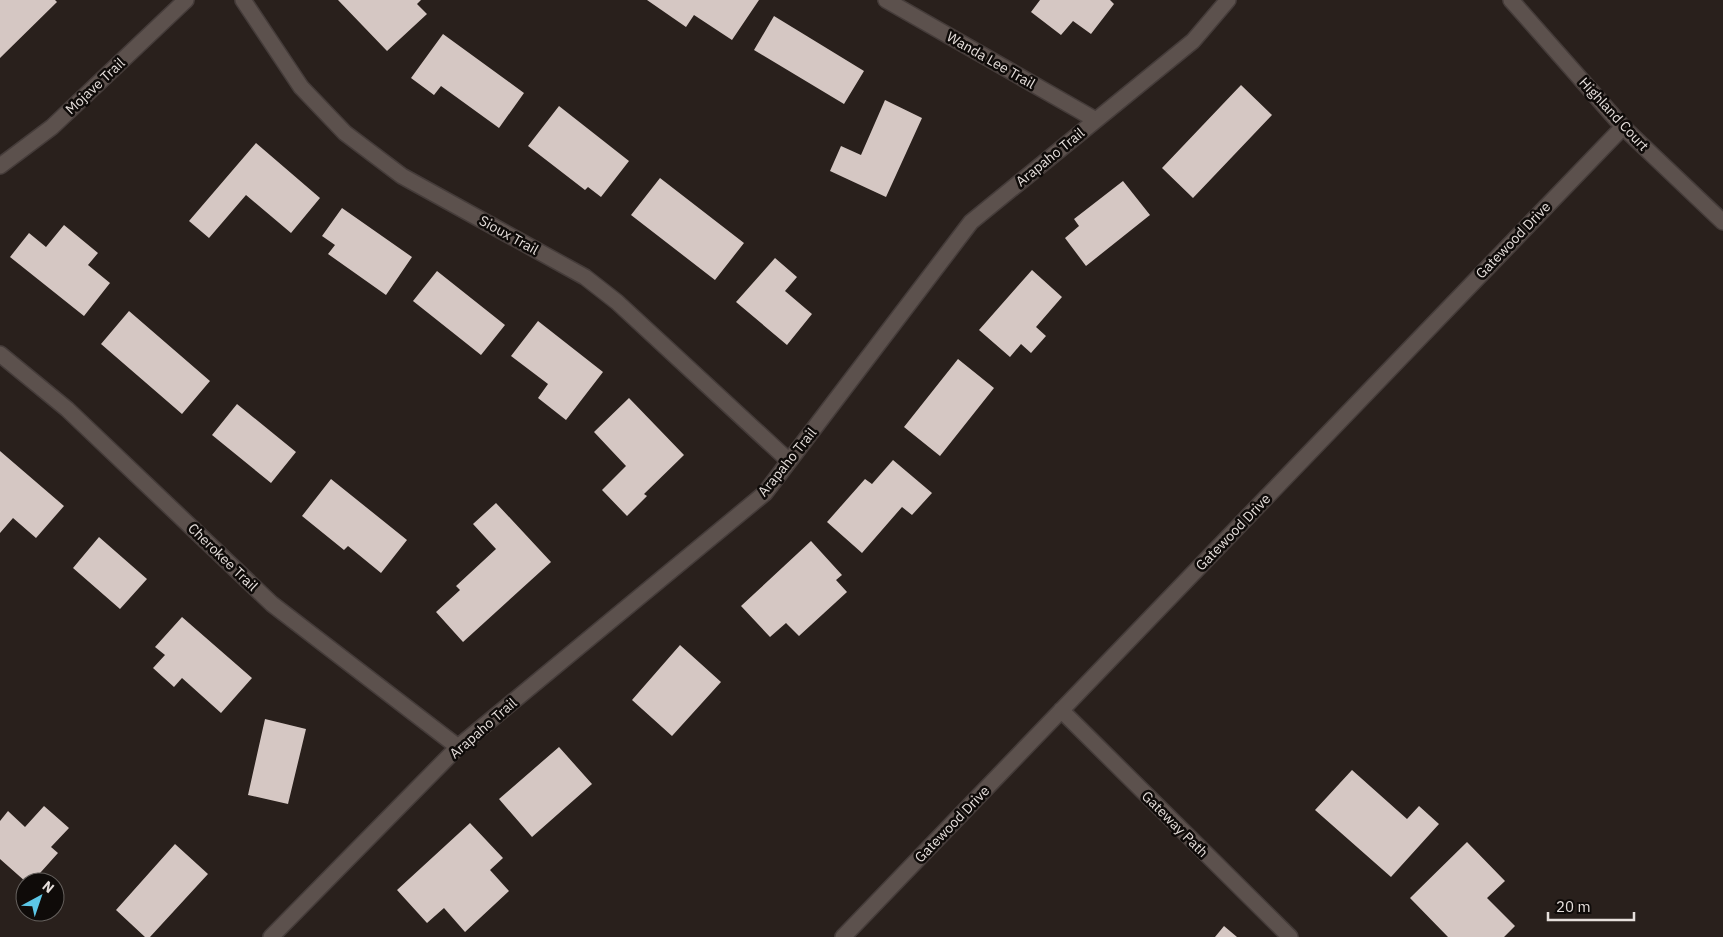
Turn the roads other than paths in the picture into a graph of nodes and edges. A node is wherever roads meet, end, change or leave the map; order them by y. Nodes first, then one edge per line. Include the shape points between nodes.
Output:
1 (186, 0) edge
2 (243, 0) edge
3 (886, 0) edge
4 (1228, 0) edge
5 (1510, 0) edge
6 (1096, 120) junction
7 (1623, 127) junction
8 (0, 166) edge
9 (1723, 222) edge
10 (0, 354) edge
11 (789, 462) junction
12 (1061, 710) junction
13 (458, 747) junction
14 (271, 937) edge
15 (843, 937) edge
16 (1290, 937) edge

1 - 8 street, Mojave Trail via 52,126
2 - 11 street, Sioux Trail via 301,86 344,133 402,176 585,277 617,302
3 - 6 street, Wanda Lee Trail
4 - 6 street, Arapaho Trail via 1193,41
5 - 7 street, Highland Court
6 - 11 street, Arapaho Trail via 971,222
7 - 9 street, Highland Court
7 - 12 street, Gatewood Drive
10 - 13 street, Cherokee Trail via 67,409 272,604
11 - 13 street, Arapaho Trail via 765,493
12 - 15 street, Gatewood Drive
12 - 16 street, Gateway Path
13 - 14 street, Arapaho Trail

